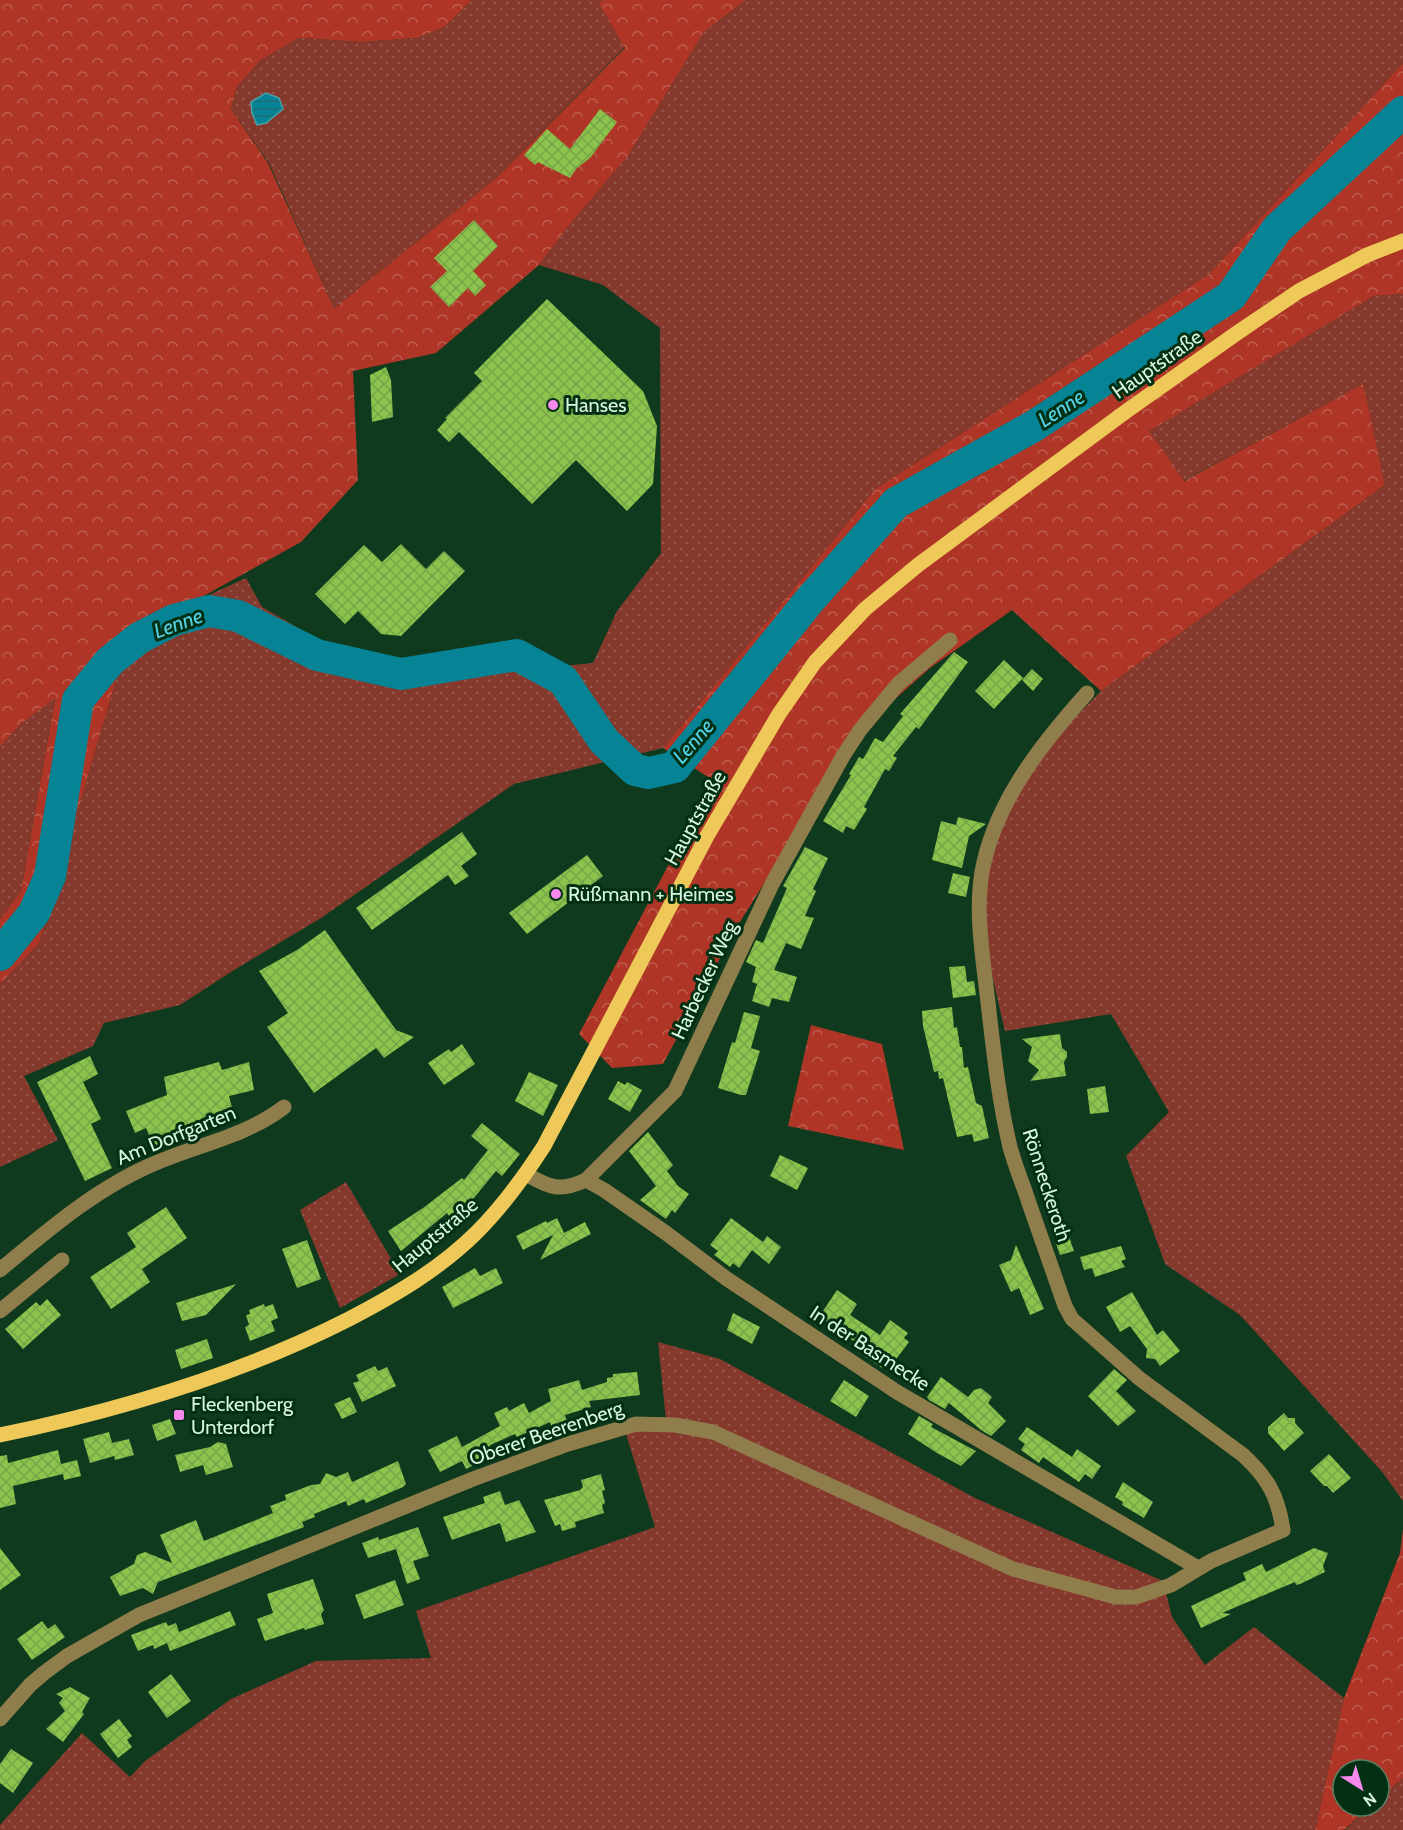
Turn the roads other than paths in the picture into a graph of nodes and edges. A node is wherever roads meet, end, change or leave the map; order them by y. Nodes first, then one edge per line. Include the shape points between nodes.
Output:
1 (1403, 240) edge
2 (950, 640) dead end
3 (1087, 693) dead end
4 (284, 1107) dead end
5 (526, 1174) junction
6 (586, 1180) junction
7 (62, 1260) dead end
8 (0, 1270) edge
9 (0, 1311) edge
10 (0, 1435) edge
11 (1198, 1568) junction
12 (0, 1719) edge

1 - 5 main road, Hauptstraße via 1299,291 1128,410 918,565 866,609 815,662 779,714 707,836
2 - 6 street, Harbecker Weg via 898,684 860,730 772,884 672,1096
3 - 11 street, Rönneckeroth via 1026,769 984,860 980,925 997,1077 1011,1149 1072,1319 1140,1379 1243,1455 1272,1489 1279,1506 1283,1530
4 - 8 street, Am Dorfgarten via 263,1122 124,1178
5 - 6 street via 559,1188
5 - 10 main road, Hauptstraße via 483,1226 437,1267 393,1296 322,1333 251,1364 173,1391
6 - 11 street, In der Basmecke via 897,1392
7 - 9 street
11 - 12 street, Oberer Beerenberg via 1171,1585 1116,1598 1013,1569 713,1432 675,1425 636,1424 473,1479 139,1615 44,1673

